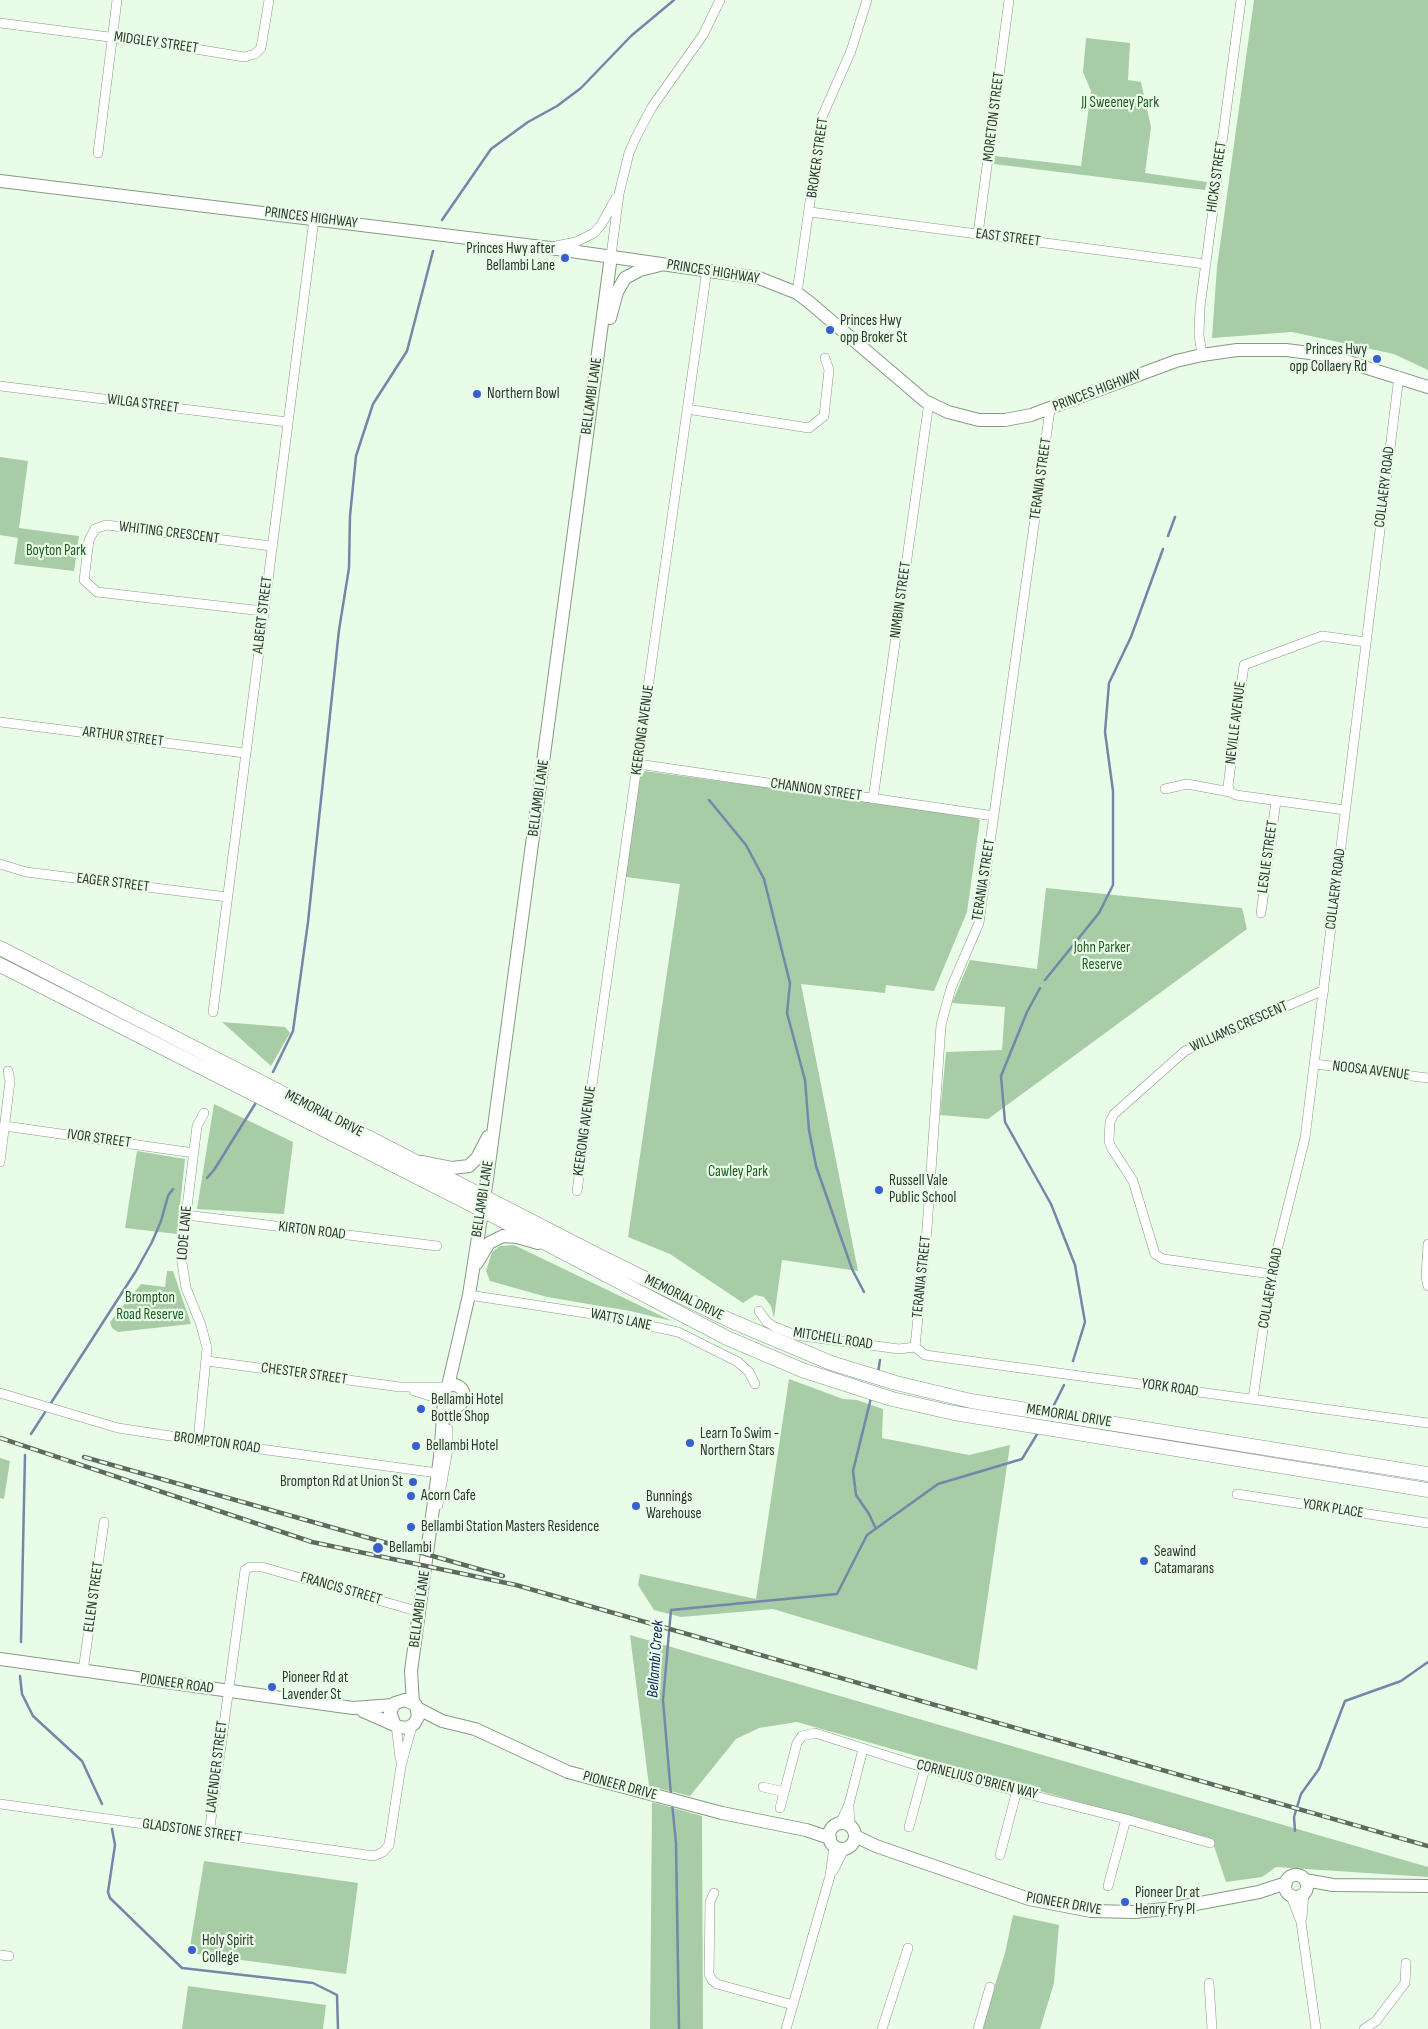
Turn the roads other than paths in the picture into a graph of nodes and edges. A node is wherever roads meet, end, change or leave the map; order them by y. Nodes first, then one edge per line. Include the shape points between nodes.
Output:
1 (117, 0) edge
2 (269, 0) edge
3 (720, 0) edge
4 (867, 0) edge
5 (1009, 0) edge
6 (1241, 0) edge
7 (0, 24) edge
8 (113, 37) junction
9 (98, 153) dead end
10 (0, 181) edge
11 (619, 194) junction
12 (810, 212) junction
13 (314, 219) junction
14 (978, 234) junction
15 (550, 248) junction
16 (611, 256) junction
17 (667, 264) junction
18 (1206, 264) junction
19 (707, 269) junction
20 (797, 293) junction
21 (1202, 355) junction
22 (825, 358) dead end
23 (596, 370) junction
24 (1399, 376) junction
25 (0, 386) edge
26 (1428, 387) edge
27 (929, 402) junction
28 (687, 409) junction
29 (1050, 409) junction
30 (287, 422) junction
31 (271, 546) junction
32 (263, 611) junction
33 (1366, 642) junction
34 (0, 722) edge
35 (245, 753) junction
36 (638, 764) junction
37 (1165, 789) dead end
38 (1230, 792) junction
39 (873, 798) junction
40 (1276, 800) junction
41 (1345, 810) junction
42 (994, 816) junction
43 (0, 864) edge
44 (227, 897) junction
45 (1261, 913) dead end
46 (0, 948) edge
47 (0, 965) edge
48 (1324, 990) junction
49 (213, 1012) dead end
50 (1314, 1064) junction
51 (8, 1071) dead end
52 (1428, 1078) edge
53 (204, 1113) dead end
54 (4, 1126) junction
55 (494, 1126) junction
56 (194, 1153) junction
57 (413, 1159) junction
58 (0, 1162) edge
59 (577, 1191) dead end
60 (484, 1195) junction
61 (481, 1210) junction
62 (186, 1215) junction
63 (1428, 1244) edge
64 (436, 1246) dead end
65 (559, 1251) junction
66 (1271, 1274) junction
67 (472, 1276) junction
68 (1428, 1286) edge
69 (469, 1296) junction
70 (759, 1311) dead end
71 (460, 1339) junction
72 (915, 1347) junction
73 (207, 1361) junction
74 (755, 1384) dead end
75 (400, 1387) junction
76 (448, 1387) junction
77 (462, 1390) junction
78 (0, 1393) edge
79 (1253, 1399) junction
80 (444, 1402) junction
81 (459, 1405) junction
82 (1428, 1423) edge
83 (448, 1429) junction
84 (198, 1441) junction
85 (440, 1457) junction
86 (438, 1473) junction
87 (1428, 1474) edge
88 (1428, 1490) edge
89 (1237, 1494) dead end
90 (104, 1522) dead end
91 (432, 1522) junction
92 (1428, 1523) edge
93 (262, 1567) joint
94 (420, 1612) junction
95 (0, 1659) edge
96 (84, 1671) junction
97 (411, 1671) junction
98 (228, 1690) junction
99 (395, 1704) junction
100 (415, 1706) junction
101 (353, 1708) junction
102 (442, 1721) junction
103 (395, 1724) junction
104 (413, 1725) junction
105 (864, 1749) junction
106 (401, 1766) junction
107 (924, 1768) junction
108 (763, 1787) dead end
109 (1017, 1790) junction
110 (784, 1792) junction
111 (0, 1804) edge
112 (780, 1808) dead end
113 (1126, 1819) junction
114 (909, 1827) dead end
115 (209, 1834) junction
116 (842, 1836) junction
117 (1210, 1843) dead end
118 (1000, 1855) dead end
119 (1108, 1886) dead end
120 (1428, 1886) edge
121 (1297, 1889) junction
122 (714, 1893) dead end
123 (908, 1948) dead end
124 (1406, 1963) dead end
125 (1209, 1983) dead end
126 (990, 1987) dead end
127 (793, 2005) junction
128 (789, 2028) edge
129 (882, 2029) edge
130 (978, 2029) edge
131 (1212, 2029) edge
132 (1316, 2029) edge
133 (1364, 2029) edge

1 - 8 street
2 - 8 street, MIDGLEY STREET via 261,48 250,56
3 - 11 street via 703,35 652,107 637,135
4 - 12 street, BROKER STREET via 851,51 822,117
5 - 14 street, MORETON STREET
6 - 18 street, HICKS STREET
7 - 8 street, MIDGLEY STREET
8 - 9 street
10 - 13 main road, PRINCES HIGHWAY
11 - 15 street via 594,233 576,242
11 - 16 street
12 - 14 street, EAST STREET
12 - 20 street, BROKER STREET
13 - 15 main road, PRINCES HIGHWAY
13 - 30 street, ALBERT STREET
14 - 18 street, EAST STREET
15 - 16 main road, PRINCES HIGHWAY
16 - 17 main road, PRINCES HIGHWAY
16 - 23 main road, BELLAMBI LANE
17 - 19 main road, PRINCES HIGHWAY
17 - 23 main road via 640,270 623,281 614,301
18 - 21 street, HICKS STREET via 1198,335
19 - 20 main road, PRINCES HIGHWAY via 759,278
19 - 28 street, KEERONG AVENUE
20 - 27 main road, PRINCES HIGHWAY
21 - 24 main road, PRINCES HIGHWAY via 1268,349 1309,352
21 - 29 main road, PRINCES HIGHWAY via 1162,366
22 - 28 street via 829,370 824,416 809,428
23 - 55 main road, BELLAMBI LANE
24 - 26 main road, PRINCES HIGHWAY
24 - 33 street, COLLAERY ROAD
25 - 30 street, WILGA STREET
27 - 29 main road, PRINCES HIGHWAY via 948,412 979,420 1014,419
27 - 39 street, NIMBIN STREET
28 - 36 street, KEERONG AVENUE
29 - 42 street, TERANIA STREET
30 - 31 street, ALBERT STREET
31 - 32 street, ALBERT STREET
31 - 32 street, WHITING CRESCENT via 106,525 95,529 89,540 85,570 84,580 97,592
32 - 35 street, ALBERT STREET
33 - 38 street, NEVILLE AVENUE via 1322,636 1244,665 1228,786
33 - 41 street, COLLAERY ROAD
34 - 35 street, ARTHUR STREET
35 - 44 street, ALBERT STREET
36 - 39 street, CHANNON STREET
36 - 59 street, KEERONG AVENUE
37 - 38 street via 1187,784
38 - 40 street
39 - 42 street, CHANNON STREET
40 - 41 street
40 - 45 street, LESLIE STREET
41 - 48 street, COLLAERY ROAD
42 - 72 street, TERANIA STREET via 979,923 940,1025 927,1228
43 - 44 street, EAGER STREET via 26,872
44 - 49 street, ALBERT STREET
46 - 57 main road, MEMORIAL DRIVE
47 - 61 main road, MEMORIAL DRIVE
48 - 50 street, COLLAERY ROAD
48 - 66 street, WILLIAMS CRESCENT via 1185,1051 1114,1114 1110,1122 1111,1147 1133,1180 1155,1254 1163,1259
50 - 52 street, NOOSA AVENUE
50 - 66 street, COLLAERY ROAD via 1305,1138
51 - 54 street via 10,1081
53 - 56 street, LODE LANE via 197,1126
54 - 56 street, IVOR STREET
54 - 58 street
55 - 57 main road via 481,1153 468,1166 444,1167
55 - 60 main road, BELLAMBI LANE
56 - 62 street, LODE LANE
57 - 60 main road, MEMORIAL DRIVE
60 - 61 main road, BELLAMBI LANE
60 - 87 main road, MEMORIAL DRIVE via 729,1320 831,1364 896,1384 971,1401
61 - 65 main road, MEMORIAL DRIVE
61 - 67 main road, BELLAMBI LANE
62 - 64 street, KIRTON ROAD
62 - 73 street, LODE LANE via 181,1256 183,1274 204,1335
63 - 68 street
65 - 67 main road via 525,1239 503,1236 484,1248
65 - 88 main road, MEMORIAL DRIVE via 727,1338 802,1370 892,1399 954,1413
66 - 79 street, COLLAERY ROAD
67 - 69 main road, BELLAMBI LANE
69 - 71 main road, BELLAMBI LANE
69 - 74 street, WATTS LANE via 599,1315 678,1332 738,1362 749,1372
70 - 72 street, MITCHELL ROAD via 767,1322 795,1335 879,1347
71 - 76 main road
71 - 77 main road
72 - 79 street, YORK ROAD via 925,1355
73 - 75 street, CHESTER STREET
73 - 84 street, LODE LANE
75 - 76 street
75 - 80 street
76 - 77 main road via 455,1385
76 - 80 main road via 442,1395
77 - 81 main road via 464,1398
78 - 84 street, BROMPTON ROAD via 118,1428
79 - 82 street, YORK ROAD
80 - 81 main road via 453,1407
80 - 85 main road
81 - 83 main road
83 - 85 main road
83 - 91 street via 442,1491
84 - 86 street, BROMPTON ROAD
85 - 86 main road, BELLAMBI LANE
86 - 91 main road, BELLAMBI LANE
89 - 92 street, YORK PLACE
90 - 96 street, ELLEN STREET
91 - 94 main road, BELLAMBI LANE
93 - 94 street, FRANCIS STREET
93 - 98 street, LAVENDER STREET via 250,1567 243,1576
94 - 97 main road, BELLAMBI LANE
95 - 96 main road, PIONEER ROAD
96 - 98 main road, PIONEER ROAD
97 - 99 main road, BELLAMBI LANE
97 - 100 main road, BELLAMBI LANE
98 - 101 main road, PIONEER ROAD
98 - 115 street, LAVENDER STREET
99 - 100 main road, PIONEER ROAD via 406,1700
99 - 101 main road, PIONEER ROAD
99 - 103 main road via 390,1712
100 - 102 main road, PIONEER DRIVE
100 - 104 main road via 418,1717
101 - 103 main road, PIONEER ROAD
102 - 104 main road, PIONEER DRIVE
102 - 116 main road, PIONEER DRIVE via 475,1729 568,1772 702,1807
103 - 104 main road, PIONEER ROAD via 404,1728
103 - 106 street
104 - 106 street
105 - 107 street, CORNELIUS O'BRIEN WAY
105 - 110 street, CORNELIUS O'BRIEN WAY via 815,1733 802,1736 796,1743
105 - 116 street
106 - 115 street, GLADSTONE STREET via 389,1845 374,1856
107 - 109 street, CORNELIUS O'BRIEN WAY
107 - 114 street
108 - 110 street
109 - 113 street, CORNELIUS O'BRIEN WAY
109 - 118 street
110 - 112 street, CORNELIUS O'BRIEN WAY
111 - 115 street, GLADSTONE STREET
113 - 117 street, CORNELIUS O'BRIEN WAY
113 - 119 street
116 - 121 main road, PIONEER DRIVE via 1029,1898 1091,1911 1157,1911 1259,1892
116 - 127 street
120 - 121 main road, PIONEER DRIVE via 1333,1885
121 - 132 street
122 - 127 street via 710,1902 709,1974 712,1980
123 - 129 street
124 - 133 street via 1405,1983 1376,2021
125 - 131 street
126 - 130 street
127 - 128 street

